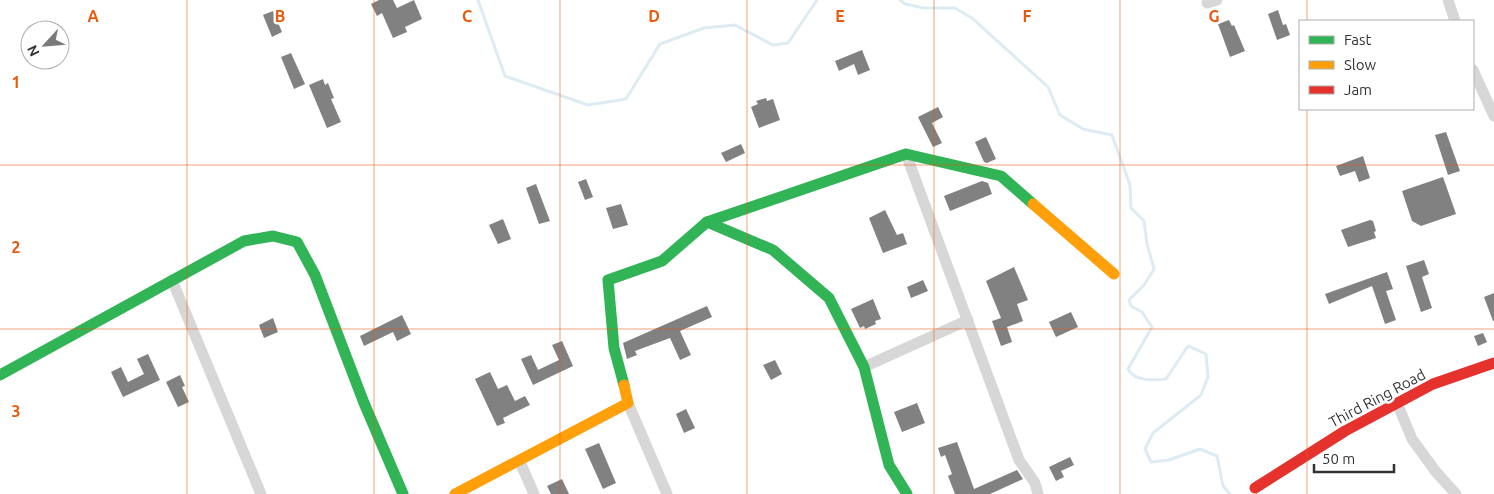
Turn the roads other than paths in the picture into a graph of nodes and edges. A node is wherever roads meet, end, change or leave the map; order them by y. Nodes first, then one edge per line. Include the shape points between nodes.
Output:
1 (1448, 0) edge
2 (1455, 20) edge
3 (1474, 72) edge
4 (1494, 116) edge
5 (906, 154) junction
6 (707, 222) junction
7 (1114, 274) dead end
8 (172, 280) junction
9 (968, 320) junction
10 (1494, 363) edge
11 (864, 366) junction
12 (0, 375) edge
13 (628, 403) junction
14 (1397, 403) junction
15 (520, 462) junction
16 (1251, 491) edge
17 (261, 494) edge
18 (403, 494) edge
19 (455, 494) edge
20 (534, 494) edge
21 (667, 494) edge
22 (908, 494) edge
23 (1038, 494) edge
24 (1456, 494) edge

1 - 2 street
3 - 4 street
5 - 6 street
5 - 7 street via 1001,176
5 - 9 street
6 - 11 street via 773,250 829,298
6 - 13 street via 662,261 608,280 614,348
8 - 12 street
8 - 17 street
8 - 18 street via 244,241 273,236 297,242 315,274
9 - 11 street
9 - 23 street via 1019,460 1035,483
10 - 14 street, Third Ring Road via 1433,384
11 - 22 street via 889,465
13 - 15 street
13 - 21 street
14 - 16 street, Third Ring Road via 1344,431
14 - 24 street via 1412,438
15 - 19 street
15 - 20 street

